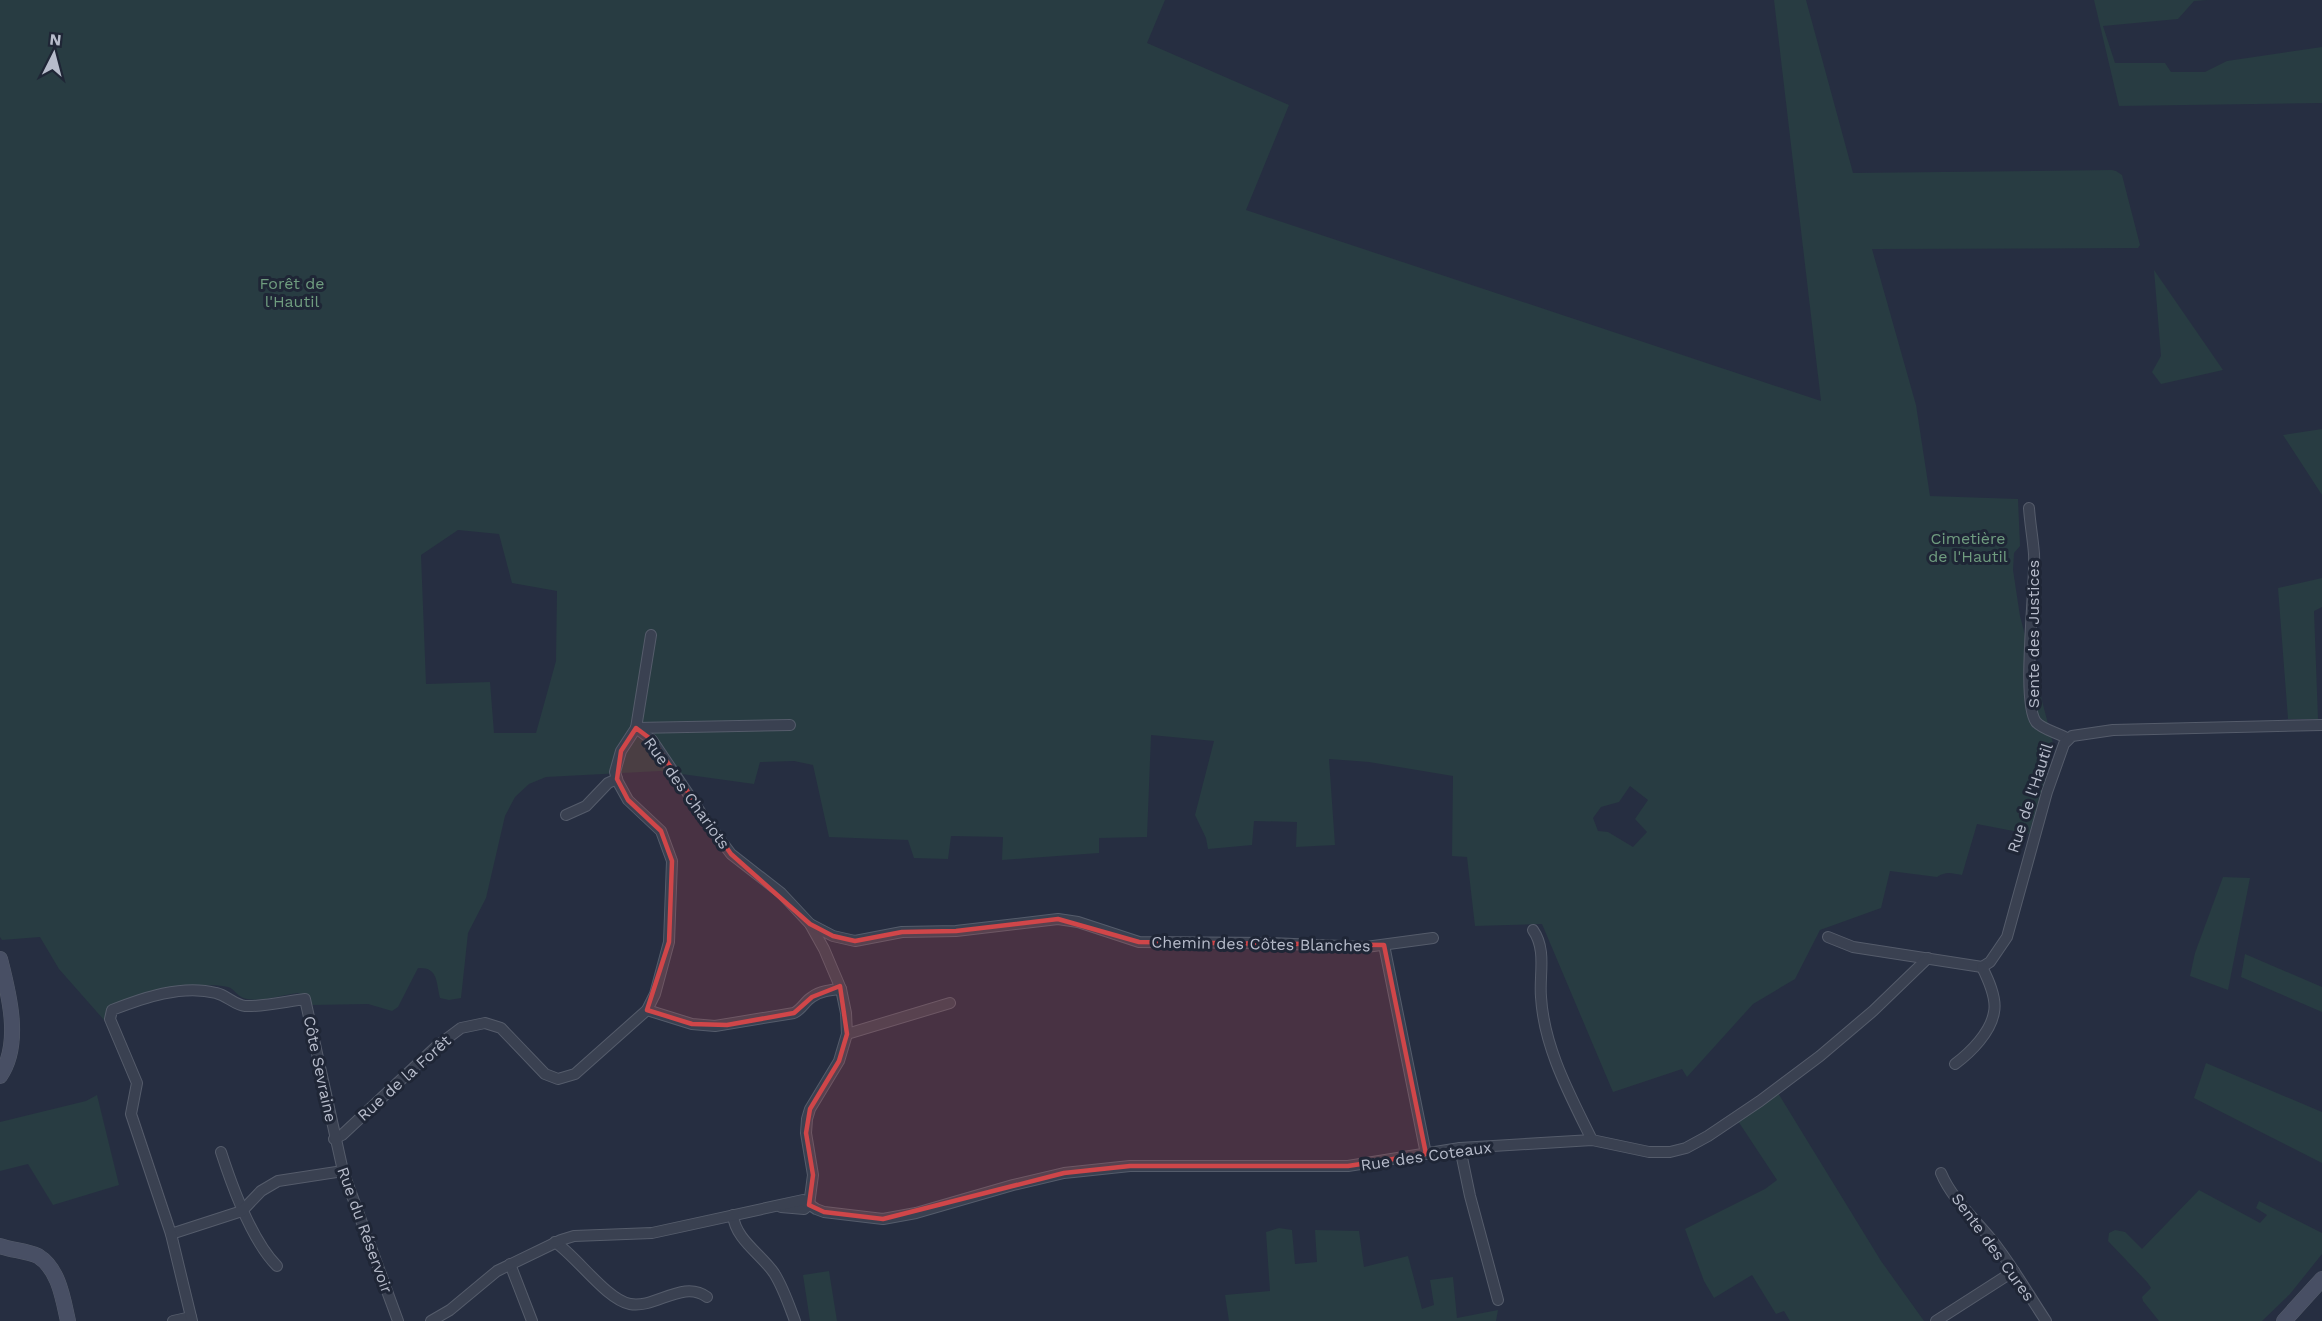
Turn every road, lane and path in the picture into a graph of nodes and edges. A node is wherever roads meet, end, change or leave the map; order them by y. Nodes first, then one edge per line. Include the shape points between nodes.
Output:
1 (2029, 508) dead end
2 (651, 635) dead end
3 (790, 725) dead end
4 (2322, 725) edge
5 (636, 728) junction
6 (2068, 739) junction
7 (617, 779) junction
8 (566, 815) dead end
9 (810, 924) junction
10 (1533, 930) dead end
11 (1828, 937) dead end
12 (1433, 939) dead end
13 (1384, 945) junction
14 (1928, 958) junction
15 (0, 959) edge
16 (1982, 967) junction
17 (841, 989) junction
18 (950, 1004) dead end
19 (647, 1010) junction
20 (847, 1034) junction
21 (1955, 1064) dead end
22 (0, 1076) edge
23 (334, 1139) junction
24 (1592, 1140) junction
25 (1460, 1148) junction
26 (221, 1152) dead end
27 (1426, 1154) junction
28 (343, 1171) junction
29 (1941, 1173) dead end
30 (809, 1205) junction
31 (244, 1210) junction
32 (734, 1215) junction
33 (171, 1234) junction
34 (555, 1242) junction
35 (0, 1246) edge
36 (510, 1264) junction
37 (277, 1266) dead end
38 (2014, 1271) junction
39 (2322, 1279) edge
40 (707, 1297) dead end
41 (1498, 1300) dead end
42 (450, 1317) edge
43 (192, 1319) edge
44 (68, 1321) edge
45 (173, 1321) edge
46 (398, 1321) edge
47 (431, 1321) edge
48 (532, 1321) edge
49 (795, 1321) edge
50 (1936, 1321) edge
51 (2046, 1321) edge
52 (2284, 1321) edge

1 - 6 street, Sente des Justices via 2034,555 2030,712 2038,724
2 - 5 street
3 - 5 street
4 - 6 street, Rue de l'Hautil via 2113,730
5 - 7 street via 621,751 615,771
5 - 9 street, Rue des Chariots via 652,740 731,854 781,893
6 - 16 street, Rue de l'Hautil via 2047,792 2007,937
7 - 8 street via 586,806
7 - 19 street, Rue de la Forêt via 628,800 661,831 670,852 672,890 667,952
9 - 13 street, Chemin des Côtes Blanches via 833,936 855,941 902,932 956,932 1058,919 1139,942
9 - 17 street, Rue des Chariots
10 - 24 street via 1539,939 1542,964 1543,1021 1565,1088
11 - 14 street via 1853,946
12 - 13 street, Chemin des Côtes Blanches
13 - 27 street
14 - 16 street
14 - 24 street, Rue des Coteaux via 1820,1056 1686,1148 1649,1152
15 - 22 main road via 12,1031 9,1057
16 - 21 street via 1995,1010 1986,1031
17 - 19 street via 812,997 794,1013 716,1026 692,1024
17 - 20 street, Rue des Chariots
18 - 20 street
19 - 23 street, Rue de la Forêt via 574,1074 558,1078 544,1074 494,1024 461,1028 342,1136
20 - 30 street, Rue des Chariots via 839,1061 807,1119 813,1175
23 - 28 street, Rue du Réservoir
23 - 33 street, Côte Sevraine via 305,999 244,1006 217,993 198,991 166,993 112,1010 110,1019 137,1083 131,1114
24 - 25 street, Rue des Coteaux
25 - 27 street, Rue des Coteaux
25 - 41 street
26 - 31 street
27 - 30 street, Rue des Coteaux via 1348,1166 1130,1166 1064,1173 883,1219 831,1214
28 - 31 street via 278,1181 261,1191
28 - 46 street, Rue du Réservoir
29 - 38 street, Sente des Cures
30 - 32 street, Rue des Coteaux via 803,1200
31 - 33 street
31 - 37 street via 266,1254
32 - 34 street via 652,1233 574,1236
32 - 49 street via 741,1235 773,1273
33 - 43 street
34 - 36 street
34 - 40 street via 610,1294 626,1303 638,1305 686,1291
35 - 44 main road via 37,1256 50,1268 60,1287
36 - 42 street via 484,1281
36 - 48 street
38 - 50 street
38 - 51 street, Sente des Cures
39 - 52 main road
42 - 47 street
43 - 45 street

